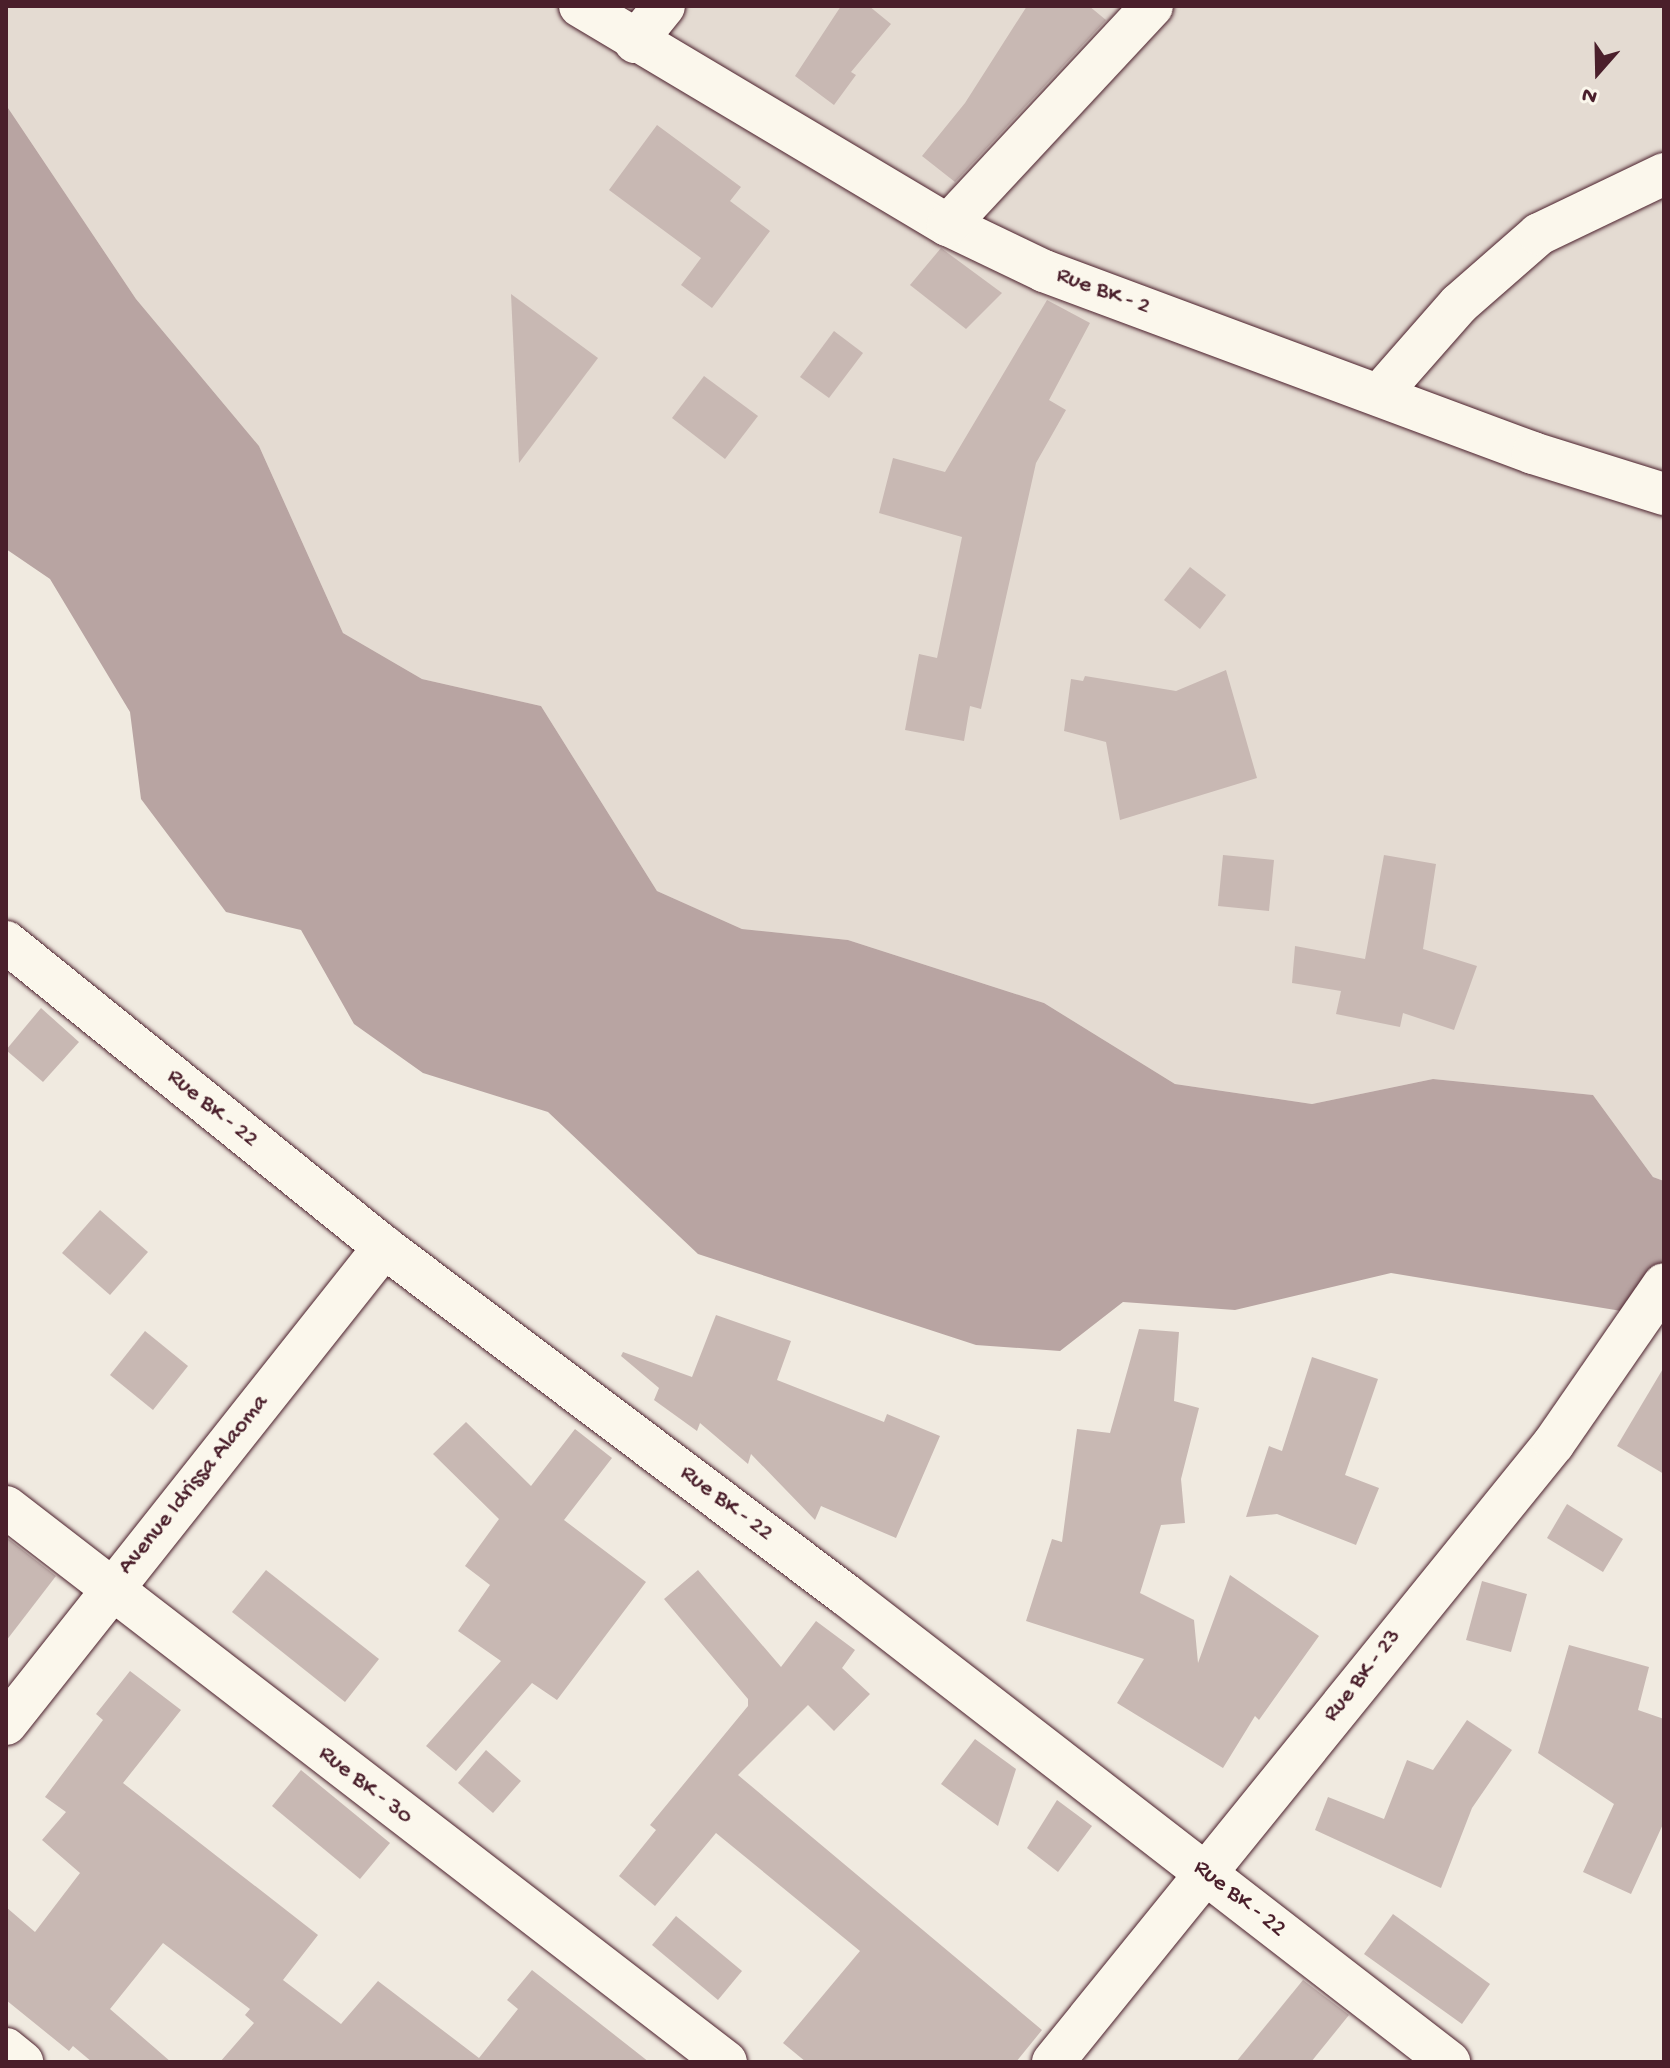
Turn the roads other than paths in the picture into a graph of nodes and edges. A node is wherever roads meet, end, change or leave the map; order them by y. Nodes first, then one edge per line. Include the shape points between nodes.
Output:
1 (580, 6) edge
2 (664, 6) edge
3 (1152, 6) edge
4 (635, 42) junction
5 (1664, 174) edge
6 (948, 225) junction
7 (1379, 395) junction
8 (1664, 494) edge
9 (6, 942) edge
10 (384, 1247) junction
11 (1664, 1284) edge
12 (6, 1507) edge
13 (110, 1590) junction
14 (6, 1724) edge
15 (1208, 1874) junction
16 (6, 2049) edge
17 (22, 2062) edge
18 (726, 2062) edge
19 (1053, 2062) edge
20 (1449, 2062) edge

1 - 4 street, Rue BK - 2
2 - 4 street
3 - 6 street
4 - 6 street, Rue BK - 2
5 - 7 street via 1539,234 1459,304
6 - 7 street, Rue BK - 2 via 1044,271
7 - 8 street, Rue BK - 2 via 1533,453
9 - 10 street, Rue BK - 22
10 - 13 street, Avenue Idrissa Alaoma
10 - 15 street, Rue BK - 22
11 - 15 street, Rue BK - 23 via 1631,1324 1554,1443
12 - 13 street, Rue BK - 30
13 - 14 street, Avenue Idrissa Alaoma
13 - 18 street, Rue BK - 30
15 - 19 street, Rue BK - 23
15 - 20 street, Rue BK - 22
16 - 17 street

